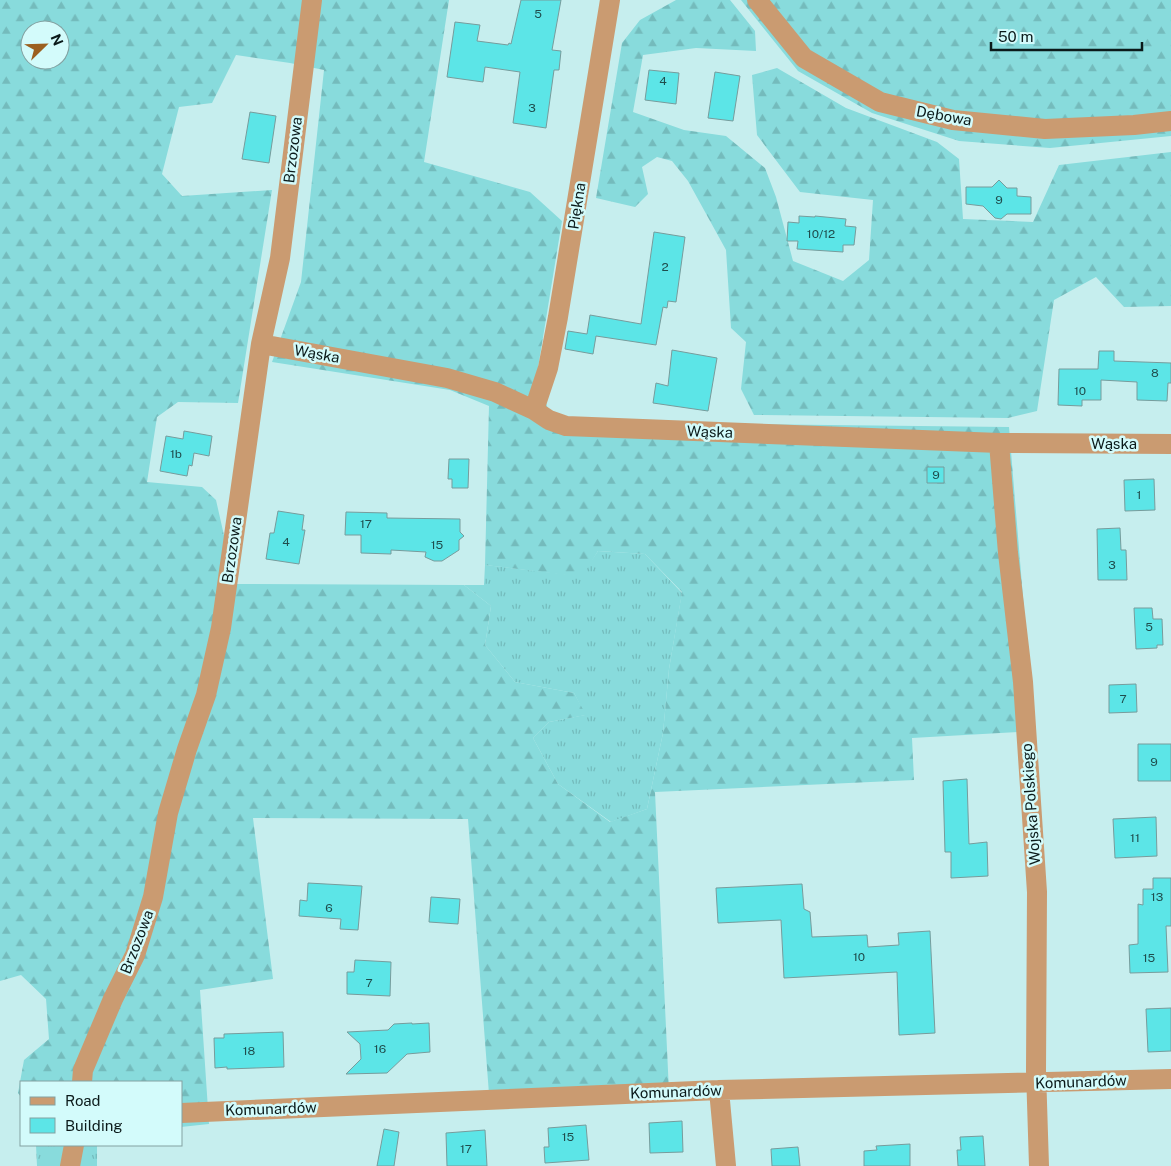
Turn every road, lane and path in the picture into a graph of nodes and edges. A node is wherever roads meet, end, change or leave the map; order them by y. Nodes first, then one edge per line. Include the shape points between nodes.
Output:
1 (312, 0) edge
2 (610, 0) edge
3 (757, 0) edge
4 (1171, 121) edge
5 (261, 344) junction
6 (534, 410) junction
7 (999, 443) junction
8 (1171, 444) edge
9 (1171, 1079) edge
10 (82, 1081) edge
11 (1036, 1083) junction
12 (719, 1090) junction
13 (182, 1113) edge
14 (74, 1146) edge
15 (70, 1166) edge
16 (726, 1166) edge
17 (1039, 1166) edge

1 - 5 street, Brzozowa via 280,258
2 - 6 street, Piękna via 558,317 548,368
3 - 4 street, Dębowa via 804,58 880,102 953,120 1045,129
5 - 6 street, Wąska via 447,378 495,392
5 - 10 street, Brzozowa via 220,628 206,695 168,813 154,897 135,955 83,1070
6 - 7 street, Wąska via 566,426
7 - 8 street, Wąska
7 - 11 street, Wojska Polskiego via 1023,682 1036,883
9 - 11 street, Komunardów
11 - 12 street, Komunardów
11 - 17 street, Wojska Polskiego
12 - 13 street, Komunardów
12 - 16 street
14 - 15 street

